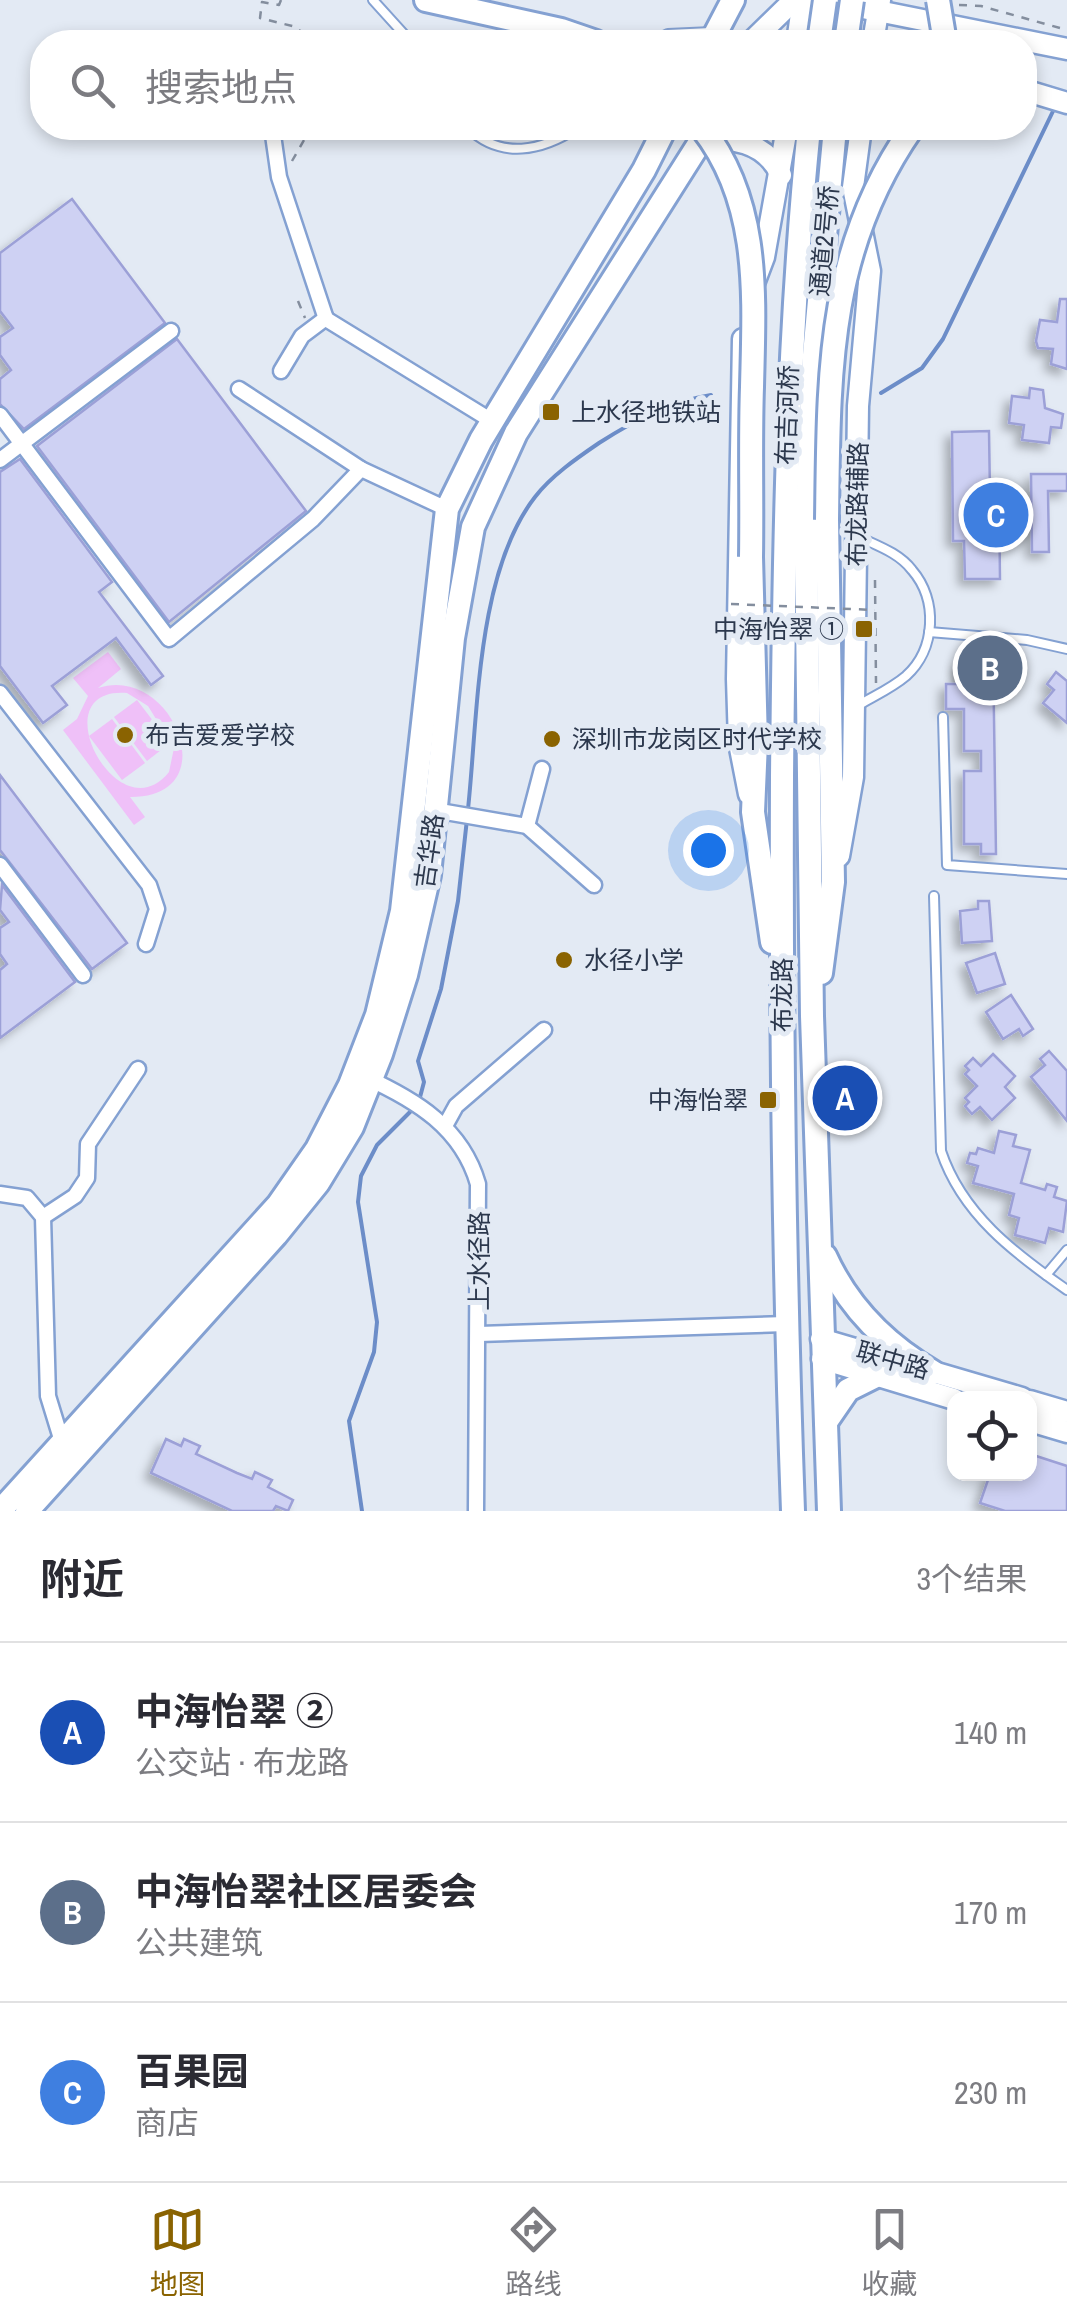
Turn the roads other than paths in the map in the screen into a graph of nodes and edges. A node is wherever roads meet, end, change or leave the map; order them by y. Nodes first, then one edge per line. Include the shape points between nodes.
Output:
1 (373, 0) edge
2 (426, 0) edge
3 (733, 0) edge
4 (794, 0) edge
5 (803, 0) edge
6 (824, 0) edge
7 (852, 0) edge
8 (920, 0) edge
9 (880, 4) edge
10 (946, 18) edge
11 (401, 30) edge
12 (561, 30) edge
13 (718, 30) edge
14 (764, 30) edge
15 (799, 30) edge
16 (820, 30) edge
17 (848, 30) edge
18 (875, 30) edge
19 (1017, 30) edge
20 (1037, 33) edge
21 (1064, 38) edge
22 (1037, 93) edge
23 (1067, 103) edge
24 (273, 140) edge
25 (485, 140) edge
26 (555, 140) edge
27 (659, 140) edge
28 (666, 140) edge
29 (697, 140) edge
30 (711, 140) edge
31 (785, 140) edge
32 (808, 140) edge
33 (834, 140) edge
34 (860, 140) edge
35 (905, 140) edge
36 (688, 154) junction
37 (644, 170) junction
38 (781, 174) junction
39 (326, 318) junction
40 (171, 331) dead end
41 (790, 352) joint
42 (814, 354) joint
43 (281, 371) dead end
44 (239, 389) dead end
45 (0, 415) edge
46 (492, 421) junction
47 (22, 444) junction
48 (0, 460) edge
49 (361, 470) junction
50 (796, 478) junction
51 (447, 510) junction
52 (857, 536) junction
53 (929, 632) junction
54 (1067, 650) edge
55 (0, 693) edge
56 (855, 707) junction
57 (944, 718) dead end
58 (542, 768) dead end
59 (434, 810) junction
60 (752, 812) junction
61 (527, 826) junction
62 (0, 864) edge
63 (1067, 874) edge
64 (832, 882) junction
65 (594, 885) dead end
66 (934, 896) dead end
67 (146, 944) dead end
68 (84, 976) dead end
69 (782, 991) junction
70 (812, 1016) junction
71 (544, 1030) dead end
72 (138, 1069) dead end
73 (373, 1080) junction
74 (441, 1122) junction
75 (0, 1194) edge
76 (43, 1217) junction
77 (1067, 1250) edge
78 (822, 1251) junction
79 (1046, 1274) junction
80 (1067, 1290) edge
81 (786, 1324) junction
82 (479, 1334) junction
83 (822, 1349) junction
84 (933, 1372) junction
85 (876, 1376) junction
86 (998, 1391) edge
87 (947, 1397) edge
88 (1037, 1403) edge
89 (1067, 1412) edge
90 (1037, 1423) edge
91 (825, 1426) junction
92 (1067, 1432) edge
93 (65, 1454) junction
94 (0, 1511) edge
95 (28, 1511) edge
96 (476, 1511) edge
97 (793, 1511) edge
98 (829, 1511) edge

1 - 11 lane
2 - 12 main road
3 - 13 main road
4 - 14 main road
5 - 15 main road
6 - 9 main road
6 - 16 main road, bridge
7 - 17 main road, bridge
8 - 10 main road
9 - 10 main road
9 - 18 main road
10 - 19 main road
20 - 21 main road
22 - 23 main road
24 - 39 street via 278,177
25 - 26 lane via 519,150
27 - 37 main road, 吉华路
28 - 37 main road
29 - 36 main road, 吉华路
30 - 60 main road, bridge via 749,234 754,299
31 - 38 main road
32 - 41 main road, 通道2号桥
33 - 42 main road, 通道2号桥
34 - 52 main road, 布龙路辅路 via 854,187 870,271 858,406
35 - 64 main road, bridge via 866,208 838,297 827,520
36 - 38 main road via 710,142 735,140 764,153
36 - 59 main road, 吉华路 via 516,433 482,502 462,577
37 - 46 main road, 吉华路
38 - 60 main road via 744,313 740,389 738,709
39 - 43 street
39 - 46 street
40 - 47 street
41 - 50 main road, 布吉河桥
42 - 50 main road, 布吉河桥
44 - 49 street
45 - 47 street
46 - 51 main road, 吉华路
47 - 48 street
47 - 49 street via 168,639
49 - 51 street
50 - 69 main road, 布龙路
50 - 70 main road, 布龙路
51 - 73 main road, 吉华路 via 402,911 377,1015
52 - 53 lane via 912,568 929,603
52 - 56 main road, 布龙路辅路
53 - 54 lane
53 - 56 lane via 907,675
55 - 67 street via 149,885 157,909
56 - 64 main road, 布龙路辅路 via 850,800
57 - 63 lane via 947,865
58 - 61 street
59 - 61 street
59 - 73 main road, 吉华路 via 429,875
60 - 69 main road
61 - 65 street
62 - 68 street
64 - 70 main road
66 - 79 lane via 941,1151 950,1179 978,1217
69 - 81 main road, 布龙路
70 - 78 main road, 布龙路
71 - 74 street
72 - 76 street via 88,1144 87,1178 62,1208
73 - 74 street, 上水径路
73 - 93 main road, 吉华路 via 278,1205
74 - 82 street, 上水径路 via 462,1144 478,1184
75 - 76 street via 27,1198
76 - 93 street via 48,1396
77 - 79 lane
78 - 83 main road, 布龙路
78 - 84 main road via 867,1322
79 - 80 lane
81 - 82 street
81 - 97 main road, 布龙路
82 - 96 street, 上水径路
83 - 84 main road, 联中路
83 - 85 main road, 联中路
83 - 91 main road, 布龙路
84 - 86 main road, 联中路
85 - 87 main road, 联中路
85 - 91 main road via 840,1397
88 - 89 main road
90 - 92 main road
91 - 98 main road, 布龙路
93 - 94 main road, 吉华路
93 - 95 main road, 吉华路

